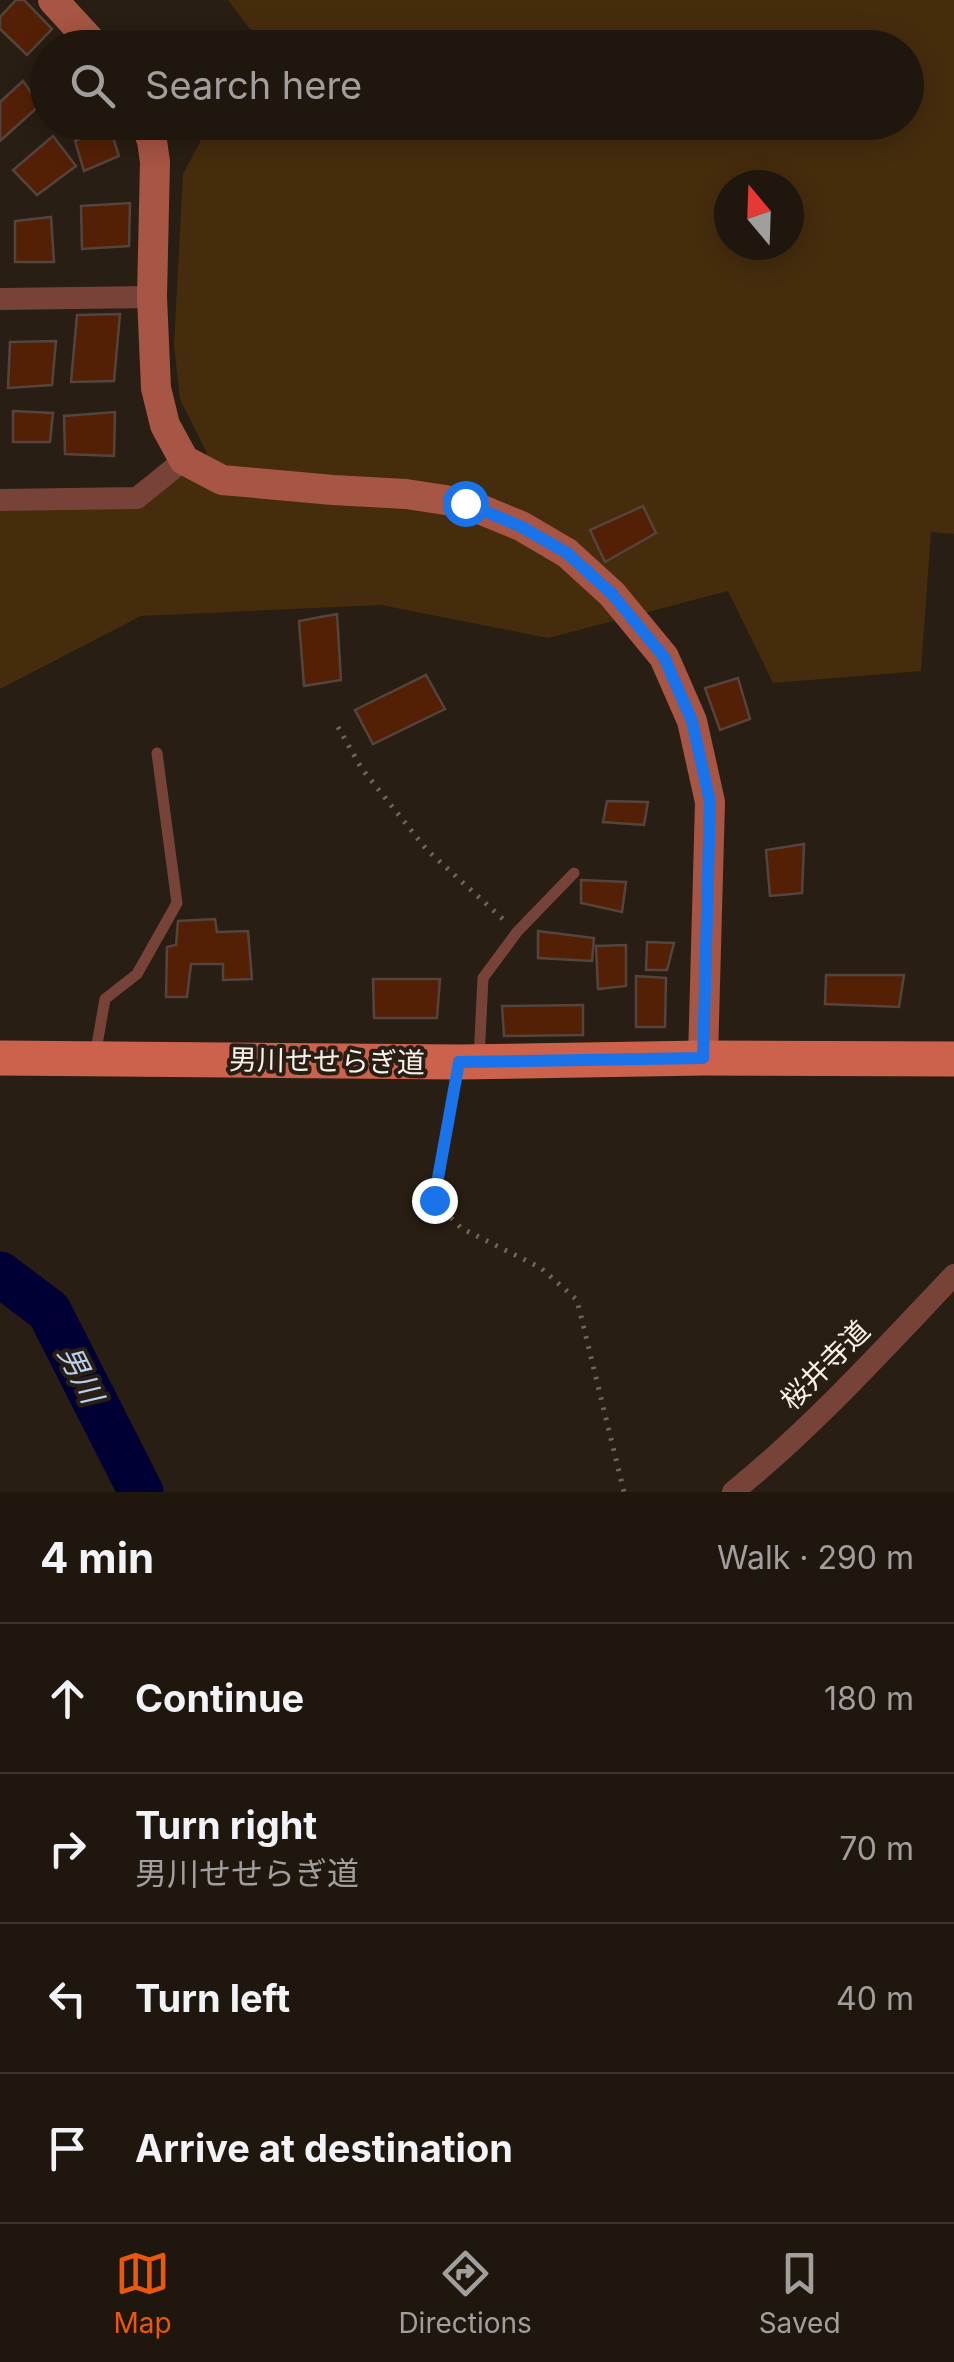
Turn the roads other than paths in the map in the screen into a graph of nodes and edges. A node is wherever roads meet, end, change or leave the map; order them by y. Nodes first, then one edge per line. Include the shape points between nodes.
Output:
1 (53, 0) edge
2 (81, 30) edge
3 (152, 140) edge
4 (152, 297) junction
5 (0, 298) edge
6 (184, 460) junction
7 (0, 500) edge
8 (157, 753) dead end
9 (574, 873) dead end
10 (0, 1058) edge
11 (703, 1058) junction
12 (94, 1059) junction
13 (954, 1059) edge
14 (469, 1062) junction
15 (954, 1275) edge
16 (733, 1492) edge

1 - 2 street
3 - 4 street
4 - 5 street
4 - 6 street via 156,388 165,425
6 - 7 street via 137,498
6 - 11 street via 222,480 465,503 567,553 612,594 664,657 692,721 710,802
8 - 12 lane via 177,903 136,974 105,999
9 - 14 lane via 483,978
10 - 12 main road, 男川せせらぎ道
11 - 13 main road, 男川せせらぎ道
11 - 14 main road, 男川せせらぎ道
12 - 14 main road, 男川せせらぎ道
15 - 16 street, 桜井寺道 via 830,1404

